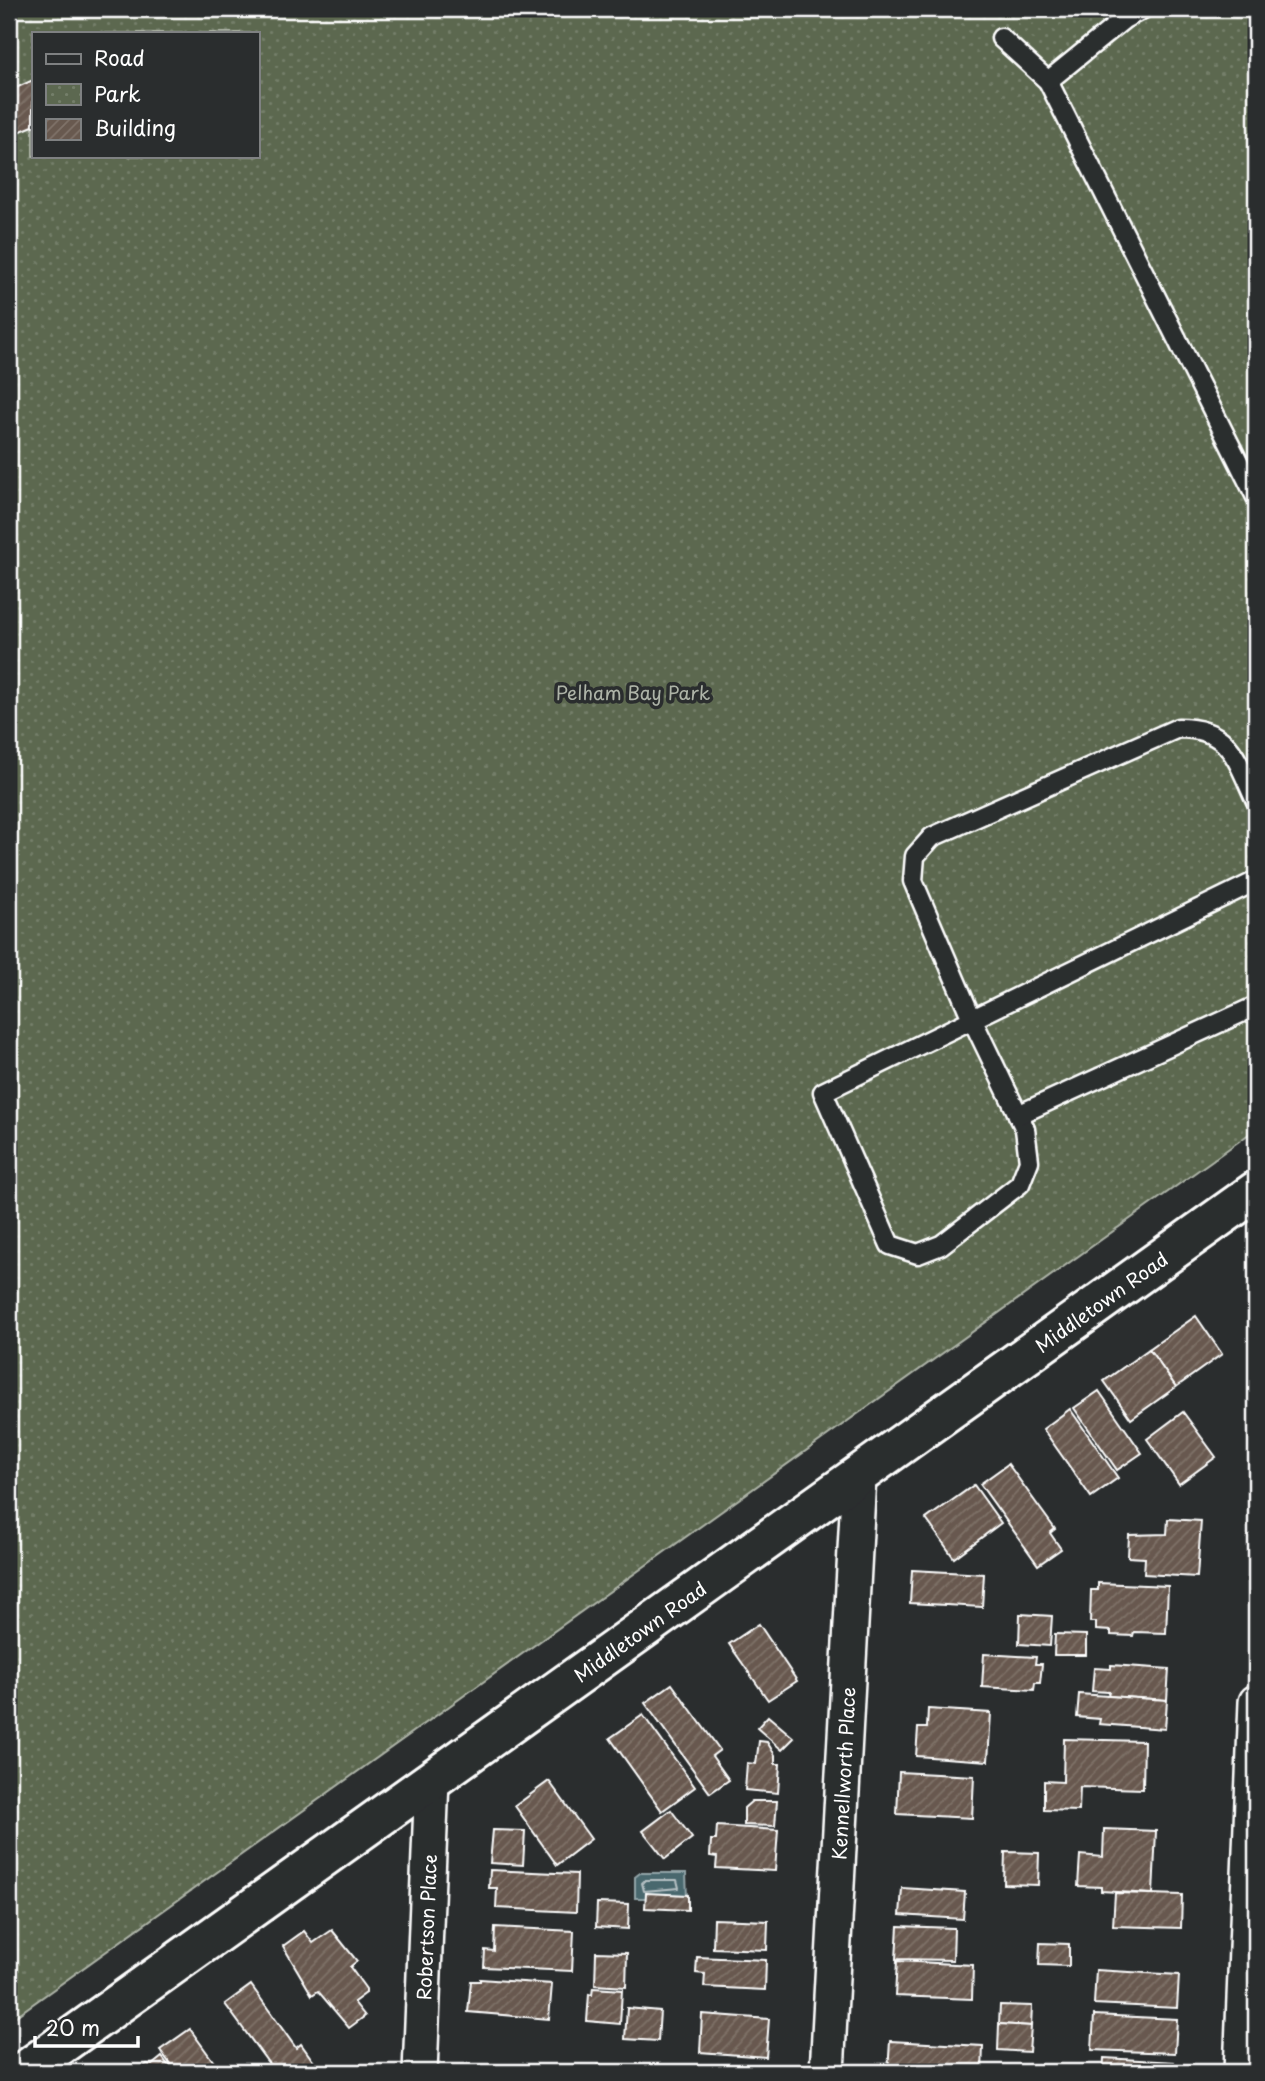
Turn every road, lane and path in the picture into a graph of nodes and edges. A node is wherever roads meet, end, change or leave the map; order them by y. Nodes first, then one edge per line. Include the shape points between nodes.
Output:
1 (1143, 9) edge
2 (1001, 38) dead end
3 (1048, 80) junction
4 (1256, 497) edge
5 (1256, 801) edge
6 (1256, 881) edge
7 (1256, 1006) edge
8 (972, 1019) junction
9 (1018, 1115) junction
10 (1256, 1191) edge
11 (859, 1475) junction
12 (1256, 1702) edge
13 (432, 1780) junction
14 (23, 2072) edge
15 (420, 2072) edge
16 (827, 2072) edge
17 (1241, 2072) edge

1 - 3 lane
2 - 3 lane
3 - 4 lane
5 - 8 lane via 1229,747 1204,728 1178,728 932,837 915,856 913,881
6 - 8 lane
7 - 9 lane
8 - 9 lane
8 - 9 lane via 823,1092 890,1245 918,1254 941,1245 1020,1184 1029,1161 1025,1129
10 - 11 street, Middletown Road
11 - 13 street, Middletown Road
11 - 16 street, Kennellworth Place
12 - 17 street
13 - 14 street, Middletown Road
13 - 15 street, Robertson Place

